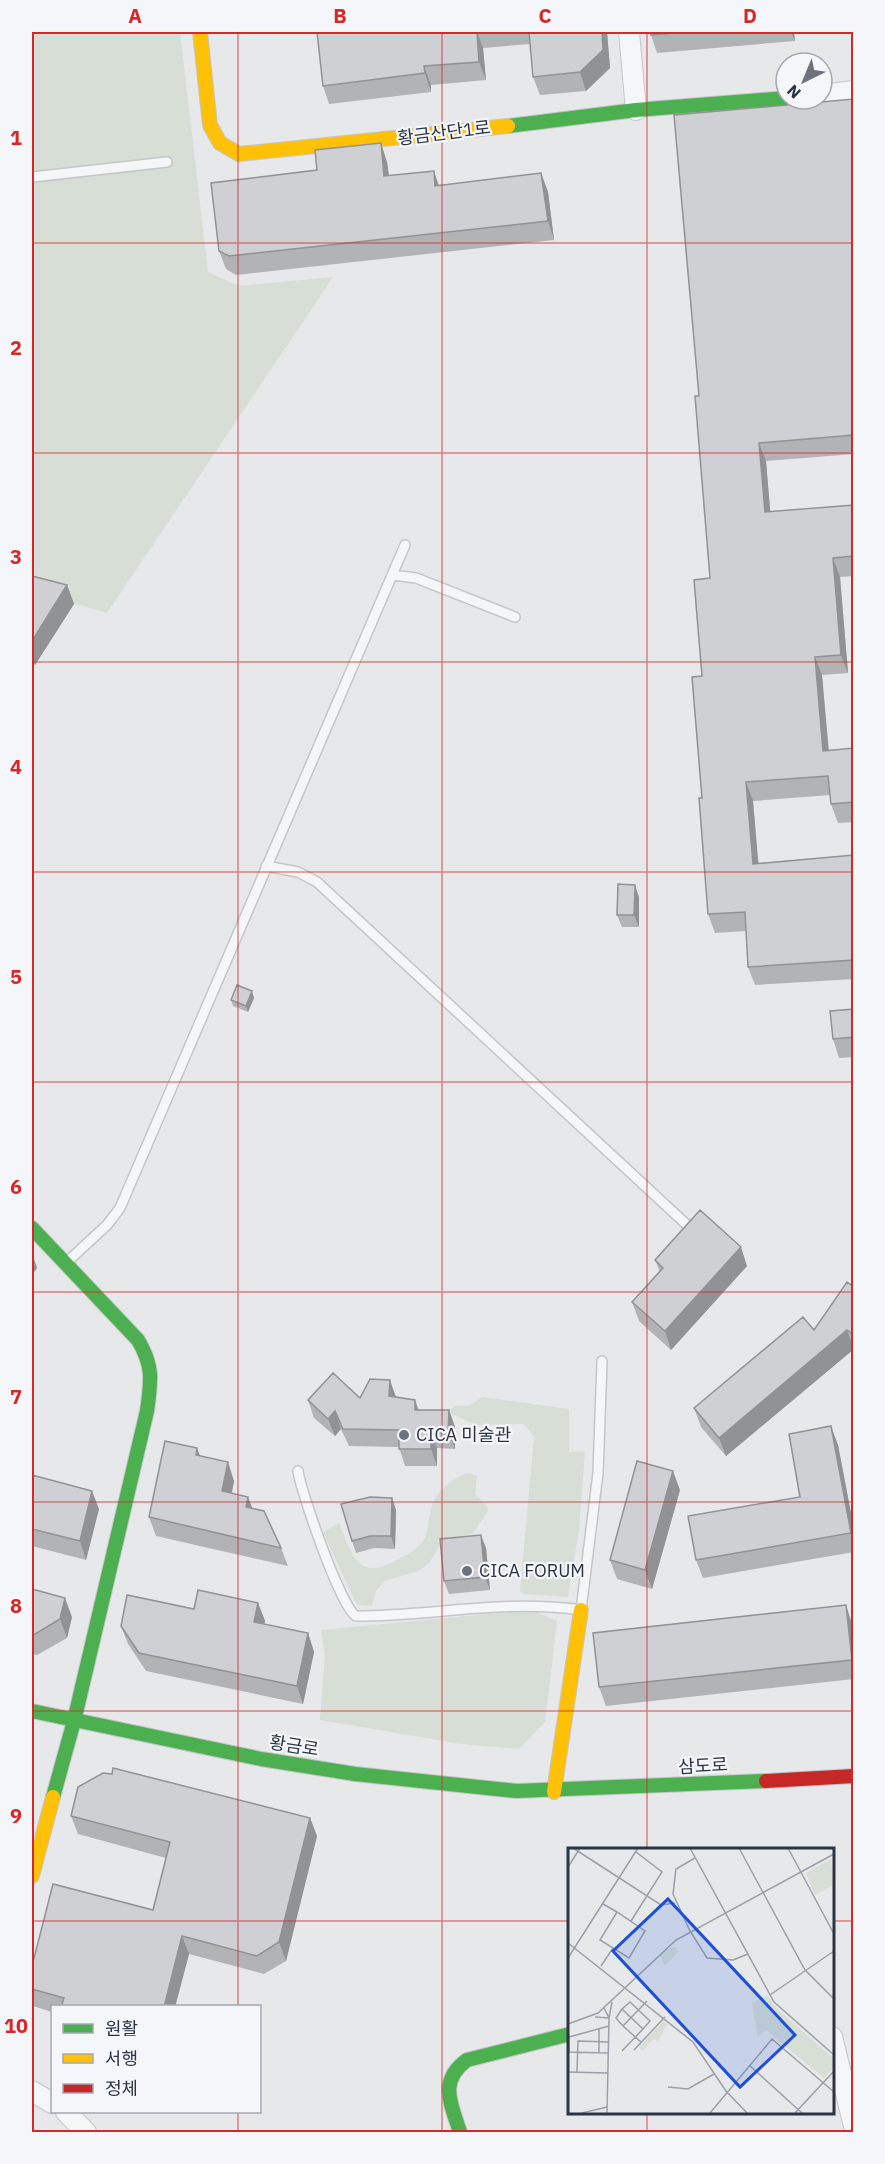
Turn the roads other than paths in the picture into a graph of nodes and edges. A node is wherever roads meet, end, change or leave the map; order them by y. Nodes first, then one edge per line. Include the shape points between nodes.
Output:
1 (200, 32) edge
2 (629, 32) edge
3 (854, 91) edge
4 (834, 94) edge
5 (774, 99) edge
6 (636, 110) junction
7 (167, 162) dead end
8 (32, 177) edge
9 (405, 545) dead end
10 (392, 575) junction
11 (515, 617) dead end
12 (266, 866) junction
13 (686, 1224) edge
14 (32, 1228) edge
15 (66, 1263) junction
16 (602, 1361) dead end
17 (298, 1471) dead end
18 (580, 1610) junction
19 (32, 1711) edge
20 (74, 1721) junction
21 (854, 1776) edge
22 (554, 1792) junction
23 (32, 1876) edge
24 (568, 2035) edge
25 (834, 2045) edge
26 (32, 2091) edge
27 (44, 2102) edge
28 (67, 2113) edge
29 (854, 2126) edge
30 (86, 2133) edge
31 (460, 2133) edge

1 - 6 street, 황금산단1로 via 213,137 225,149 239,154
2 - 6 street
3 - 4 street
5 - 6 street, 황금산단1로
7 - 8 lane
9 - 10 lane
10 - 11 lane via 416,578
10 - 12 lane
12 - 13 lane via 298,872 317,882
12 - 15 lane via 120,1208
14 - 15 street
15 - 20 street via 138,1340 152,1373 147,1411
16 - 18 lane via 598,1473
17 - 18 lane via 302,1494 335,1579 348,1610 356,1616 499,1605
18 - 22 street
19 - 20 street, 황금로
20 - 22 street, 황금로 via 355,1774
20 - 23 street
21 - 22 street, 삼도로
24 - 31 street via 467,2060 455,2067 448,2090
25 - 29 street
26 - 27 street
28 - 30 street

